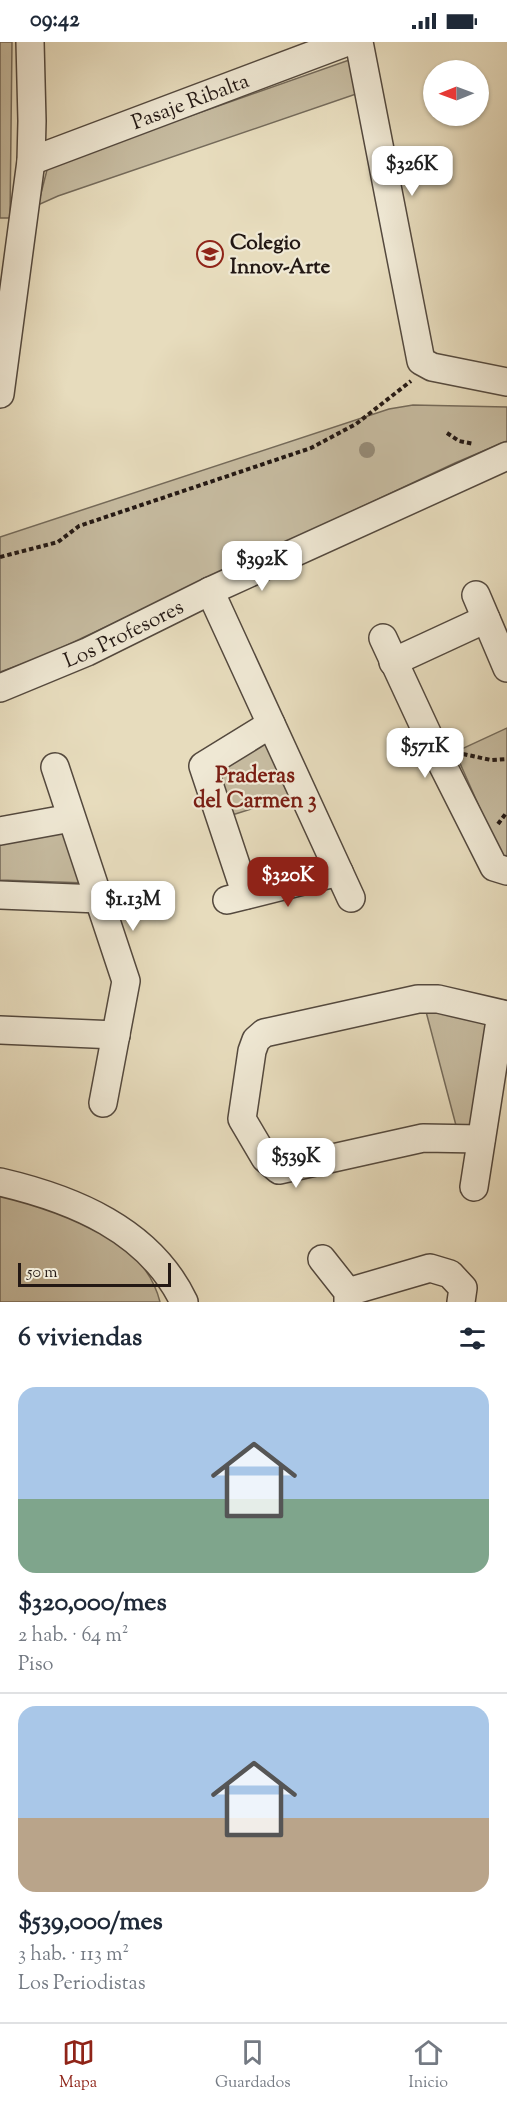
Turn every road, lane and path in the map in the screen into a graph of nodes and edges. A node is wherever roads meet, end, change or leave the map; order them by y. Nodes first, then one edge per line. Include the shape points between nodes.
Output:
1 (30, 42) edge
2 (347, 42) edge
3 (359, 42) edge
4 (31, 161) junction
5 (8, 267) edge
6 (427, 364) junction
7 (507, 382) edge
8 (0, 394) edge
9 (447, 433) dead end
10 (480, 443) dead end
11 (507, 456) edge
12 (0, 557) edge
13 (210, 591) junction
14 (383, 638) dead end
15 (393, 662) junction
16 (507, 668) edge
17 (0, 688) edge
18 (271, 724) junction
19 (435, 750) junction
20 (507, 759) edge
21 (55, 767) dead end
22 (70, 818) junction
23 (0, 831) edge
24 (507, 871) edge
25 (339, 872) junction
26 (0, 895) edge
27 (351, 898) dead end
28 (99, 899) junction
29 (504, 1015) edge
30 (0, 1030) edge
31 (116, 1035) junction
32 (103, 1103) dead end
33 (481, 1139) junction
34 (0, 1182) edge
35 (474, 1187) dead end
36 (322, 1259) dead end
37 (348, 1297) edge
38 (184, 1302) edge
39 (461, 1302) edge

1 - 4 street
2 - 4 street, Pasaje Ribalta
3 - 6 street
4 - 5 street
5 - 8 street
6 - 7 street
6 - 12 path via 356,424 310,448 79,526 58,543
9 - 10 path via 459,441
11 - 13 street, Los Profesores
13 - 17 street, Los Profesores via 87,652
13 - 18 street
14 - 15 street
15 - 16 street via 481,607
15 - 19 street
18 - 25 street
18 - 25 street via 203,766 236,898
19 - 20 path
19 - 24 street via 494,867
21 - 22 street
22 - 23 street
22 - 28 street
25 - 27 street
26 - 28 street
28 - 31 street via 126,981
29 - 33 street
29 - 33 street via 438,999 418,999 264,1033 252,1051 242,1119 265,1158 279,1170 423,1138
30 - 31 street
31 - 32 street
33 - 35 street
34 - 38 street via 77,1205 123,1231 158,1260
36 - 37 street
37 - 39 street via 430,1268 450,1274 463,1288

